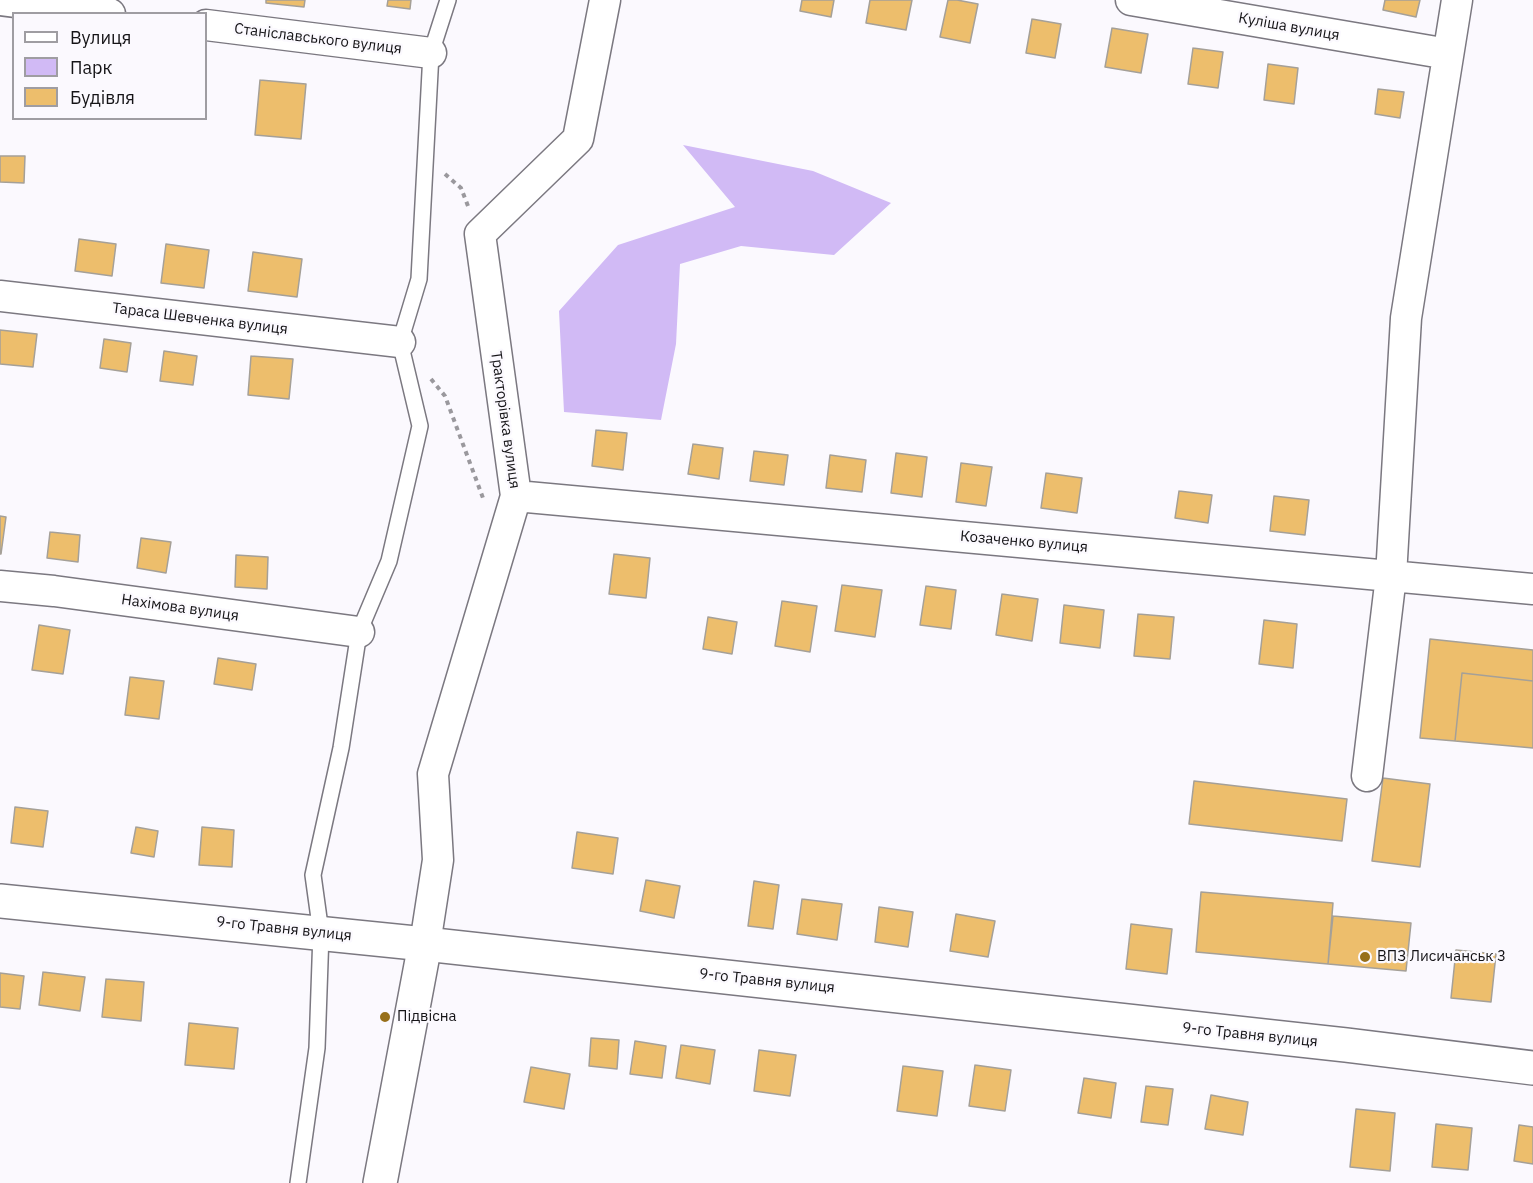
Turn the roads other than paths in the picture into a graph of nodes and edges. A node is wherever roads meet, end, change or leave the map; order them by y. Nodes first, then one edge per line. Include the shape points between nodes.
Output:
1 (0, 0) edge
2 (448, 0) edge
3 (605, 0) edge
4 (1131, 0) edge
5 (1457, 0) edge
6 (94, 12) edge
7 (207, 25) edge
8 (431, 53) junction
9 (1448, 54) junction
10 (0, 296) edge
11 (400, 342) junction
12 (516, 496) junction
13 (1390, 576) junction
14 (0, 586) edge
15 (1533, 589) edge
16 (359, 632) junction
17 (1367, 776) dead end
18 (0, 901) edge
19 (321, 933) junction
20 (425, 944) junction
21 (1533, 1068) edge
22 (298, 1183) edge
23 (380, 1183) edge

1 - 6 street
2 - 8 lane
3 - 12 street, Тракторівка вулиця via 578,139 480,234
4 - 9 street, Куліша вулиця
5 - 9 street
7 - 8 street, Станіславського вулиця
8 - 11 lane via 419,279
9 - 13 street via 1406,318
10 - 11 street, Тараса Шевченка вулиця
11 - 16 lane via 420,426 390,561
12 - 13 street, Козаченко вулиця
12 - 20 street, Тракторівка вулиця via 433,774 438,860
13 - 15 street, Козаченко вулиця
13 - 17 street
14 - 16 street, Нахімова вулиця
16 - 19 lane via 341,748 313,875
18 - 19 main road, 9-го Травня вулиця
19 - 20 main road, 9-го Травня вулиця
19 - 22 lane via 317,1048
20 - 21 main road, 9-го Травня вулиця
20 - 23 main road

